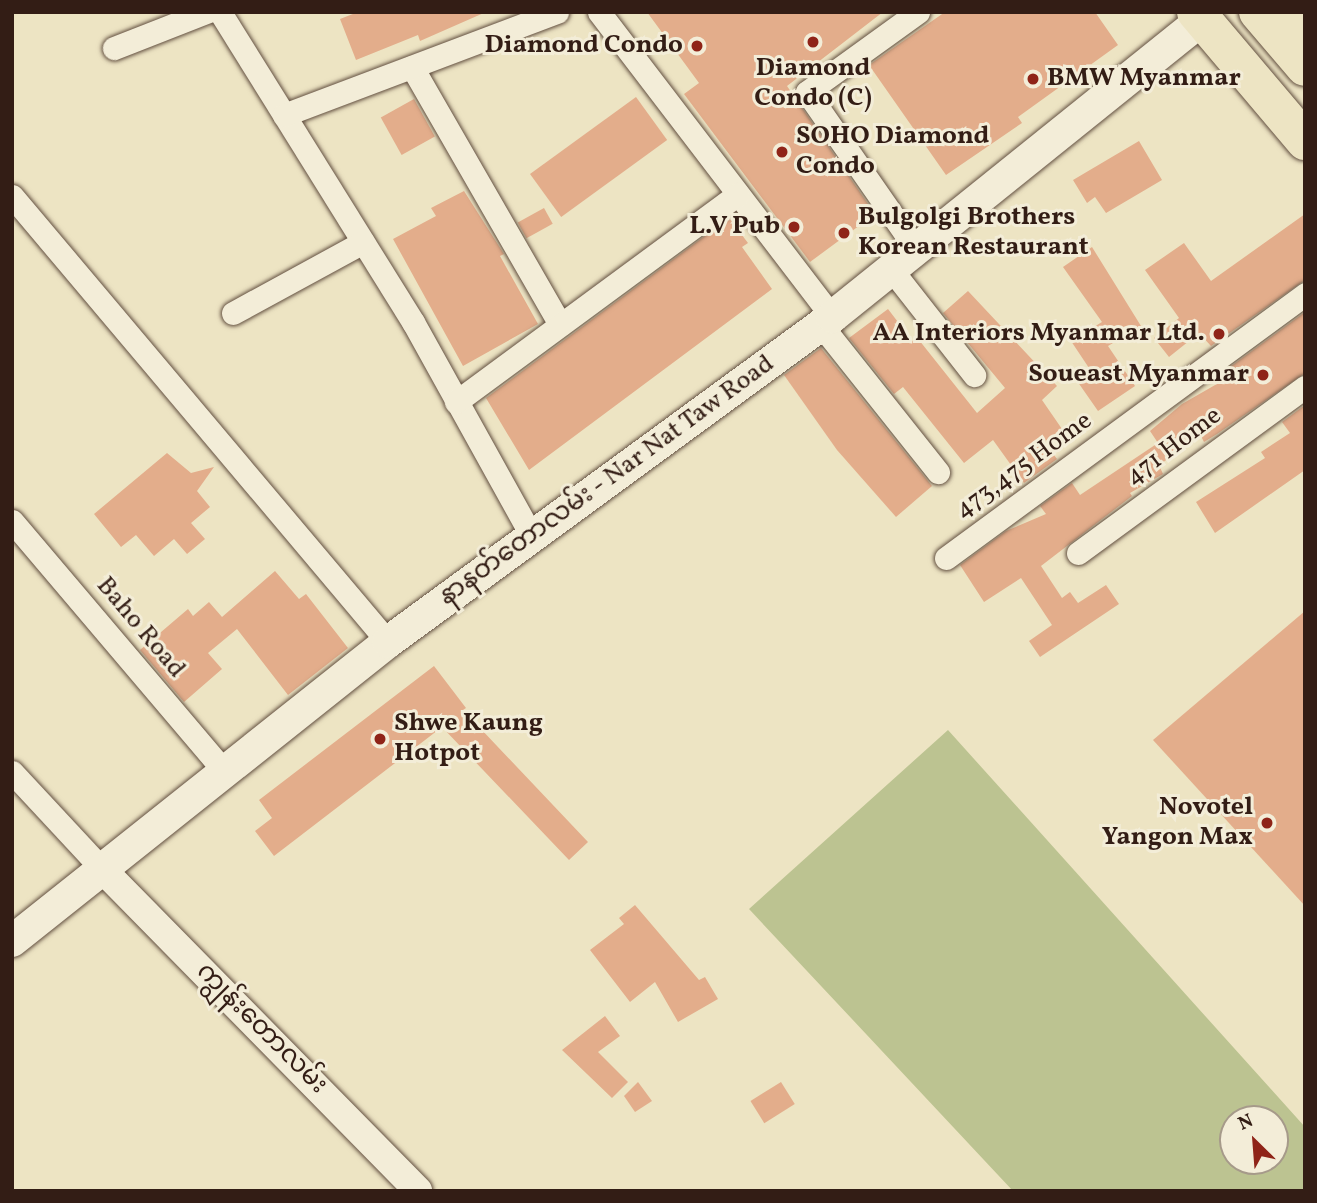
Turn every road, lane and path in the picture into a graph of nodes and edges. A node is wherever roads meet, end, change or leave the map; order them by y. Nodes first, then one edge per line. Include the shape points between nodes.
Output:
1 (206, 12) edge
2 (220, 12) edge
3 (557, 12) edge
4 (599, 12) edge
5 (918, 12) edge
6 (1258, 12) edge
7 (1284, 12) edge
8 (1199, 16) edge
9 (1305, 37) edge
10 (114, 48) dead end
11 (412, 67) junction
12 (1305, 67) edge
13 (284, 115) junction
14 (1305, 141) edge
15 (738, 194) junction
16 (12, 196) edge
17 (363, 242) junction
18 (916, 249) junction
19 (891, 269) junction
20 (1305, 294) edge
21 (233, 313) dead end
22 (826, 321) junction
23 (560, 324) junction
24 (974, 375) dead end
25 (1305, 387) edge
26 (456, 402) junction
27 (938, 472) dead end
28 (14, 525) edge
29 (531, 535) junction
30 (1078, 553) dead end
31 (946, 558) dead end
32 (388, 642) junction
33 (224, 771) junction
34 (12, 772) edge
35 (102, 869) junction
36 (12, 942) edge
37 (418, 1191) edge

1 - 10 street
2 - 13 street
3 - 11 street
4 - 15 street
5 - 18 street via 807,92
6 - 12 highway
7 - 9 main road
8 - 14 highway
8 - 18 main road, နာနတ်တောလမ်း - Nar Nat Taw Road
11 - 13 street
11 - 23 street
13 - 17 street
15 - 22 street
15 - 23 street
16 - 32 street
17 - 21 street
17 - 26 street
18 - 19 main road, နာနတ်တောလမ်း - Nar Nat Taw Road
19 - 22 main road, နာနတ်တောလမ်း - Nar Nat Taw Road
19 - 24 street
20 - 31 street, 473,475 Home
22 - 27 street
22 - 29 main road, နာနတ်တောလမ်း - Nar Nat Taw Road
23 - 26 street
25 - 30 street, 471 Home
26 - 29 street
28 - 33 street, Baho Road
29 - 32 main road, နာနတ်တောလမ်း - Nar Nat Taw Road
32 - 33 main road, နာနတ်တောလမ်း - Nar Nat Taw Road
33 - 35 main road, နာနတ်တောလမ်း - Nar Nat Taw Road
34 - 35 street
35 - 36 main road, နာနတ်တောလမ်း - Nar Nat Taw Road
35 - 37 street, ကျွန်းတောလမ်း

